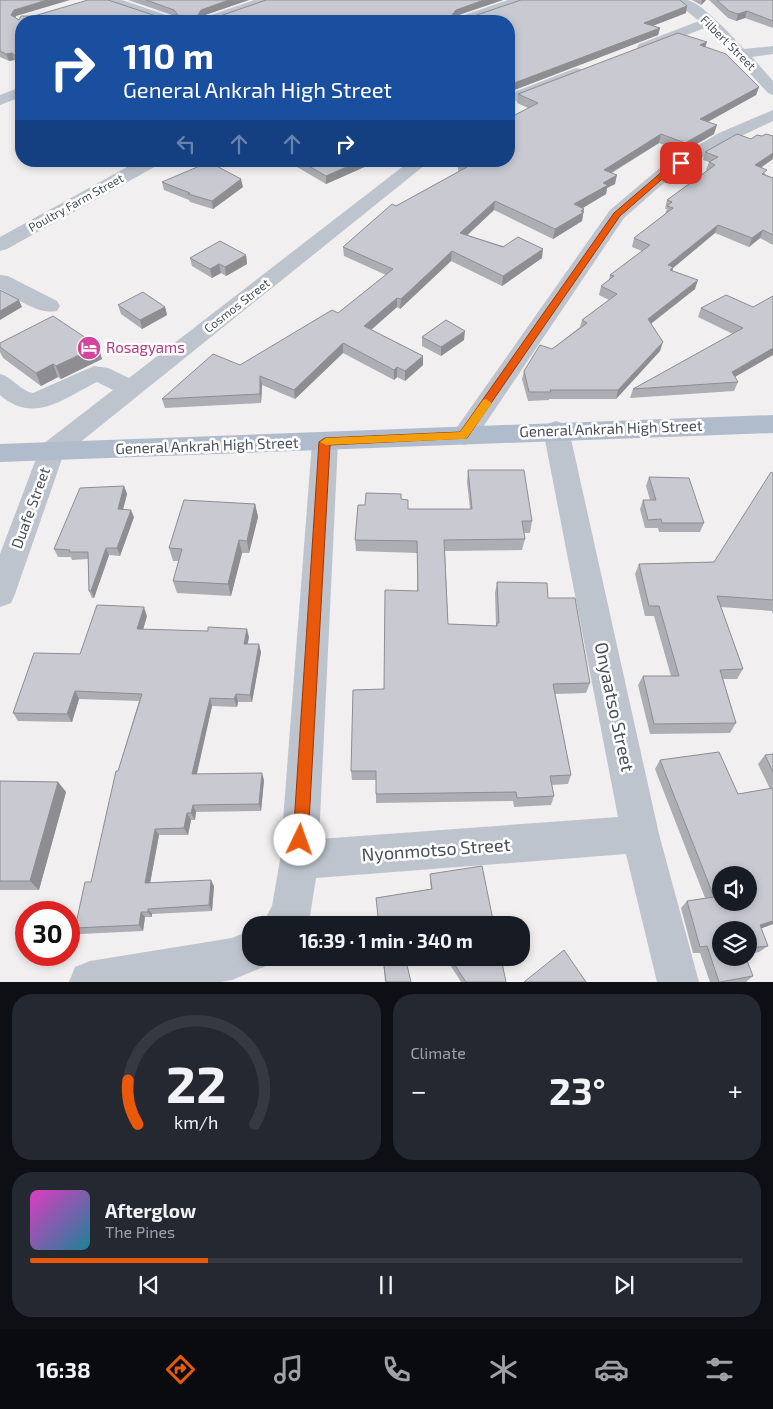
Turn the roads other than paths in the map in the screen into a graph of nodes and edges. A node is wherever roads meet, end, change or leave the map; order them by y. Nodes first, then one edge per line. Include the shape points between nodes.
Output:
1 (110, 0) edge
2 (266, 0) edge
3 (520, 0) edge
4 (679, 0) edge
5 (153, 15) edge
6 (225, 15) edge
7 (478, 15) edge
8 (708, 22) junction
9 (772, 42) edge
10 (635, 50) edge
11 (739, 54) junction
12 (589, 68) edge
13 (773, 90) edge
14 (15, 95) edge
15 (515, 97) edge
16 (0, 102) edge
17 (15, 108) edge
18 (773, 115) edge
19 (141, 167) edge
20 (413, 167) edge
21 (0, 245) edge
22 (0, 281) edge
23 (49, 306) dead end
24 (0, 382) edge
25 (132, 388) junction
26 (773, 424) edge
27 (556, 430) junction
28 (464, 436) junction
29 (325, 442) junction
30 (52, 451) junction
31 (0, 453) edge
32 (0, 594) edge
33 (640, 834) junction
34 (299, 860) junction
35 (290, 916) edge
36 (242, 955) edge
37 (90, 982) edge
38 (678, 982) edge

1 - 5 street
2 - 6 street
3 - 7 street
4 - 8 street, Filbert Street
8 - 10 street
8 - 11 street, Filbert Street
9 - 11 street
11 - 13 street, Filbert Street
12 - 15 street
14 - 16 street
16 - 17 street
18 - 28 street via 725,137 667,171 617,214
19 - 21 street, Poultry Farm Street
20 - 25 street, Cosmos Street
22 - 23 street
24 - 25 street via 24,400 35,401 94,374
25 - 30 street, Cosmos Street
26 - 27 main road, General Ankrah High Street
27 - 28 main road, General Ankrah High Street
27 - 33 street, Onyaatso Street
28 - 29 main road, General Ankrah High Street
29 - 30 main road, General Ankrah High Street
29 - 34 street
30 - 31 main road, General Ankrah High Street
30 - 32 street, Duafe Street
33 - 34 street, Nyonmotso Street
33 - 38 street, Onyaatso Street
34 - 35 street
36 - 37 street

